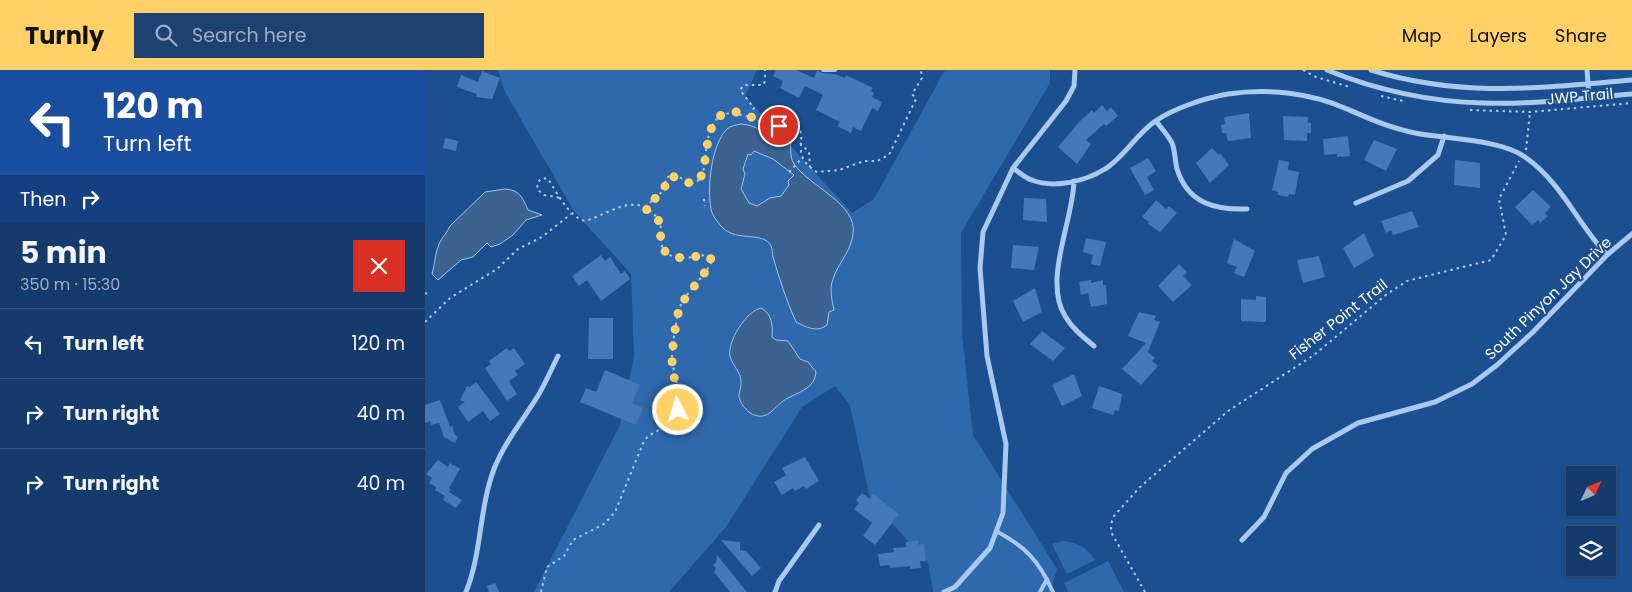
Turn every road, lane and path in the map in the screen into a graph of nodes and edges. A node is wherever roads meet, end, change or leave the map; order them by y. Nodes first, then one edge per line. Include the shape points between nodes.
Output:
1 (765, 70) edge
2 (823, 70) edge
3 (835, 70) edge
4 (921, 70) edge
5 (1075, 70) edge
6 (1327, 70) edge
7 (1371, 70) edge
8 (1587, 70) edge
9 (1632, 80) edge
10 (1588, 84) junction
11 (1632, 94) edge
12 (1589, 97) junction
13 (1632, 103) edge
14 (1530, 112) joint
15 (749, 115) junction
16 (1156, 121) junction
17 (1444, 136) junction
18 (800, 144) junction
19 (1523, 155) junction
20 (802, 158) junction
21 (810, 167) junction
22 (1013, 168) junction
23 (789, 172) dead end
24 (1073, 181) junction
25 (561, 198) junction
26 (704, 199) dead end
27 (1357, 203) dead end
28 (705, 206) dead end
29 (645, 208) junction
30 (1247, 209) dead end
31 (572, 214) junction
32 (1632, 234) edge
33 (1607, 255) junction
34 (425, 322) edge
35 (1094, 346) dead end
36 (558, 356) dead end
37 (819, 525) dead end
38 (996, 531) junction
39 (1242, 540) dead end
40 (1047, 579) junction
41 (466, 592) edge
42 (541, 592) edge
43 (775, 592) edge
44 (944, 592) edge
45 (1040, 592) edge
46 (1053, 592) edge
47 (1145, 592) edge

1 - 15 path via 763,85 744,86 740,90 753,104
2 - 3 lane
4 - 21 path via 922,78 912,94 916,99 889,155 839,170 817,172
5 - 22 street via 1074,86 1066,101
6 - 12 street via 1387,89 1474,102
7 - 10 street via 1433,84 1483,90
8 - 10 street
9 - 10 street
10 - 12 street
11 - 12 street
13 - 14 path, JWP Trail
14 - 19 path, Fisher Point Trail via 1527,149
15 - 18 path via 776,126 794,125 801,130
15 - 29 path via 735,112 722,116 709,133 705,164 699,180 691,184 669,176 664,190
16 - 17 street via 1187,106 1228,94 1274,92 1308,96 1346,108 1376,123
16 - 24 street via 1106,168
16 - 30 street via 1172,143 1183,183 1195,196 1222,210
17 - 19 street
17 - 27 street via 1438,155 1408,181
18 - 20 path
18 - 21 path via 809,152
19 - 33 street via 1556,184 1581,224
19 - 47 path, Fisher Point Trail via 1499,199 1506,235 1491,260 1407,281 1387,294 1315,355 1228,411 1140,486 1114,516 1111,532
20 - 21 path
20 - 23 path
22 - 24 street via 1032,180
22 - 38 street via 983,232 980,268 987,356 1006,444 1003,513
24 - 35 street via 1073,200 1057,270 1058,294 1064,314
25 - 25 path via 548,180 542,178 538,182 540,193
25 - 31 path
26 - 28 path
29 - 31 path via 628,204 585,221
29 - 42 path via 660,222 661,244 665,250 677,258 705,255 711,259 710,266 683,300 678,312 672,352 678,410 672,422 647,436 615,512 605,524 573,540 564,556 547,566
31 - 34 path via 518,249 497,269 450,298
32 - 33 street, South Pinyon Jay Drive
33 - 39 street, South Pinyon Jay Drive via 1533,332 1472,384 1435,402 1358,423 1312,449 1286,473 1264,518
36 - 41 street via 494,469 483,506 478,549
37 - 43 street via 779,581
38 - 40 lane via 1031,554
38 - 44 street via 990,548 955,587
40 - 45 lane
40 - 46 lane

